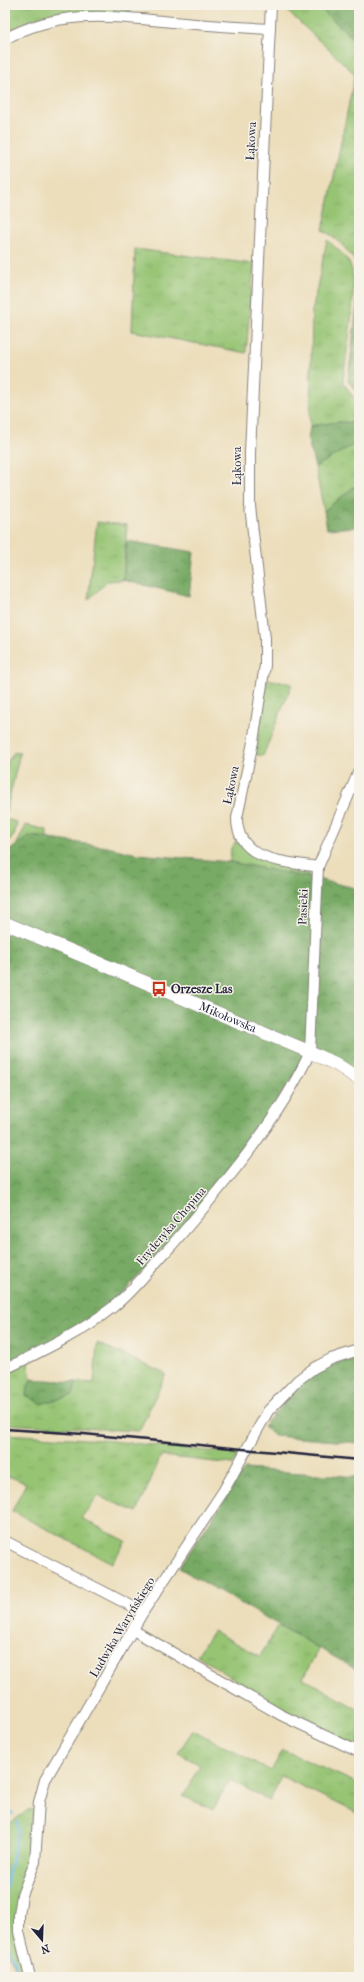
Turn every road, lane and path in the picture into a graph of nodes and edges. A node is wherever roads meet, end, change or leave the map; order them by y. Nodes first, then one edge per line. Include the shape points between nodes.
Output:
1 (271, 5) edge
2 (270, 29) junction
3 (5, 38) edge
4 (359, 771) edge
5 (318, 867) junction
6 (5, 924) edge
7 (310, 1052) junction
8 (359, 1079) edge
9 (359, 1350) edge
10 (5, 1369) edge
11 (5, 1541) edge
12 (143, 1612) junction
13 (133, 1630) junction
14 (359, 1752) edge
15 (30, 1977) edge

1 - 2 street, Łąkowa
2 - 3 street via 88,15 50,21 25,28
2 - 5 street, Łąkowa via 250,452 250,506 265,638 265,665 237,829 239,836 256,854
4 - 5 street, Pasieki
5 - 7 street, Pasieki
6 - 7 main road, Mikołowska
7 - 8 main road, Mikołowska via 336,1064
7 - 10 street, Fryderyka Chopina via 301,1073 231,1176 140,1280 101,1316
9 - 12 street, Ludwika Waryńskiego via 314,1368 298,1380 268,1411 224,1490
11 - 12 street
12 - 13 street, Ludwika Waryńskiego
13 - 14 street via 280,1716
13 - 15 street, Ludwika Waryńskiego via 45,1780 39,1802 34,1862 22,1895 19,1915 20,1939

